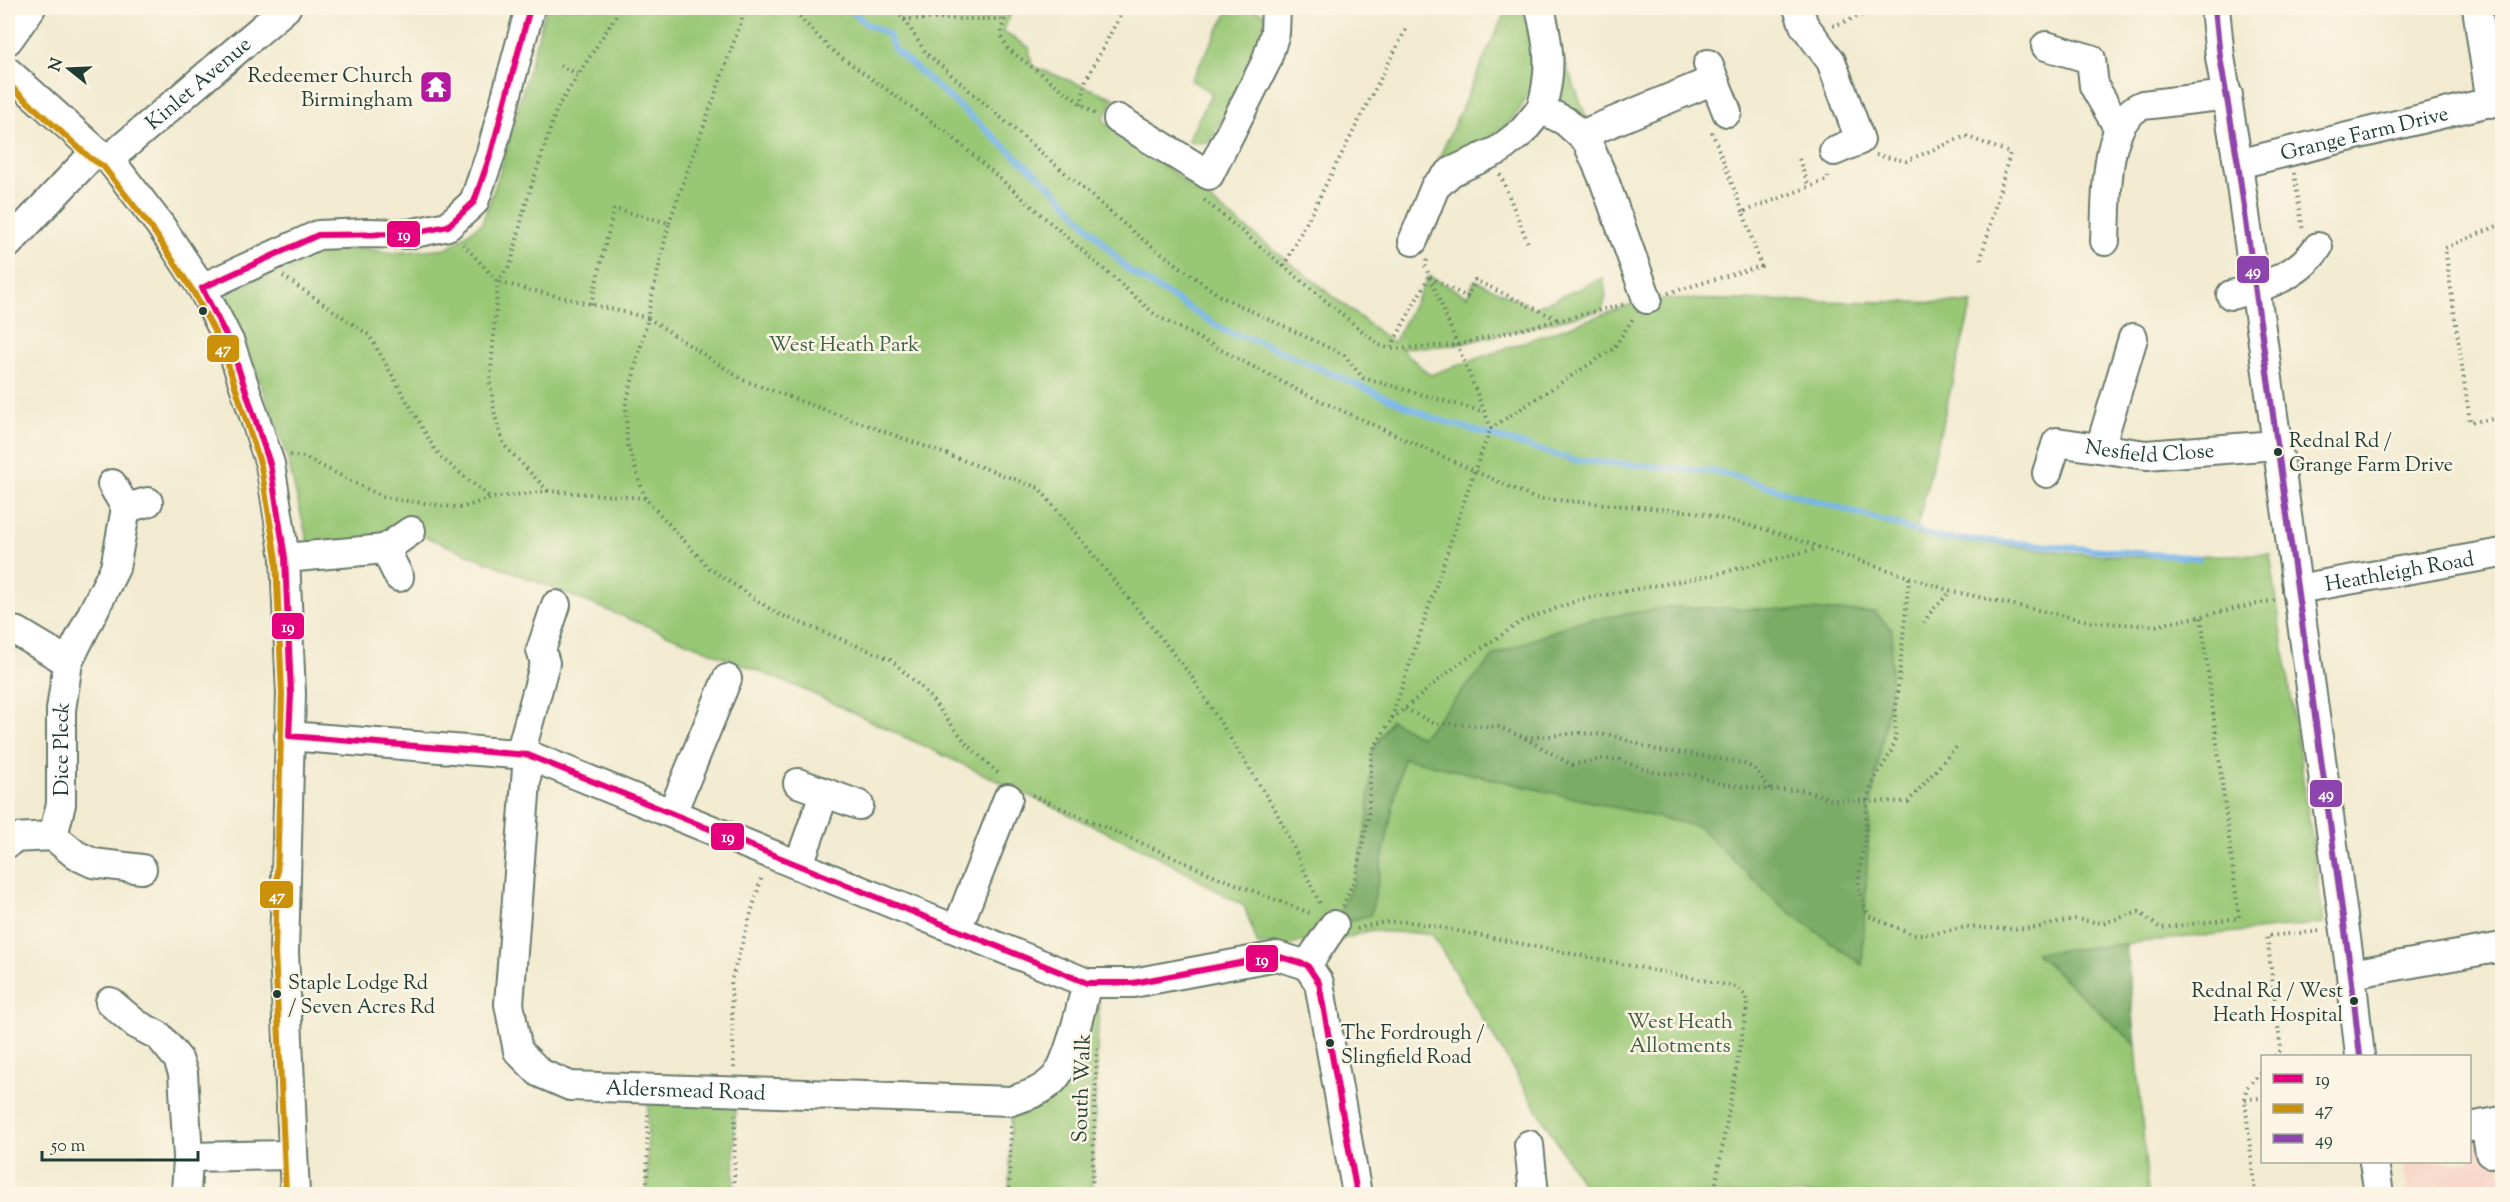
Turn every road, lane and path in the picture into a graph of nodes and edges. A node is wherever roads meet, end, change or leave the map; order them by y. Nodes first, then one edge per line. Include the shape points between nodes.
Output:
1 (31, 8) edge
2 (286, 8) edge
3 (530, 8) edge
4 (621, 8) edge
5 (746, 8) edge
6 (791, 8) edge
7 (891, 8) edge
8 (1009, 8) edge
9 (1124, 8) edge
10 (1276, 8) edge
11 (1540, 8) edge
12 (1798, 8) edge
13 (1880, 8) edge
14 (2215, 8) edge
15 (2476, 8) edge
16 (904, 19) junction
17 (1005, 19) junction
18 (1406, 29) dead end
19 (1812, 35) junction
20 (8, 40) edge
21 (2046, 46) dead end
22 (560, 66) dead end
23 (8, 72) edge
24 (578, 74) junction
25 (2228, 95) junction
26 (2497, 101) edge
27 (1081, 105) junction
28 (1541, 109) junction
29 (1718, 117) joint
30 (1118, 119) joint
31 (2119, 129) junction
32 (1581, 135) junction
33 (1860, 140) junction
34 (1834, 151) joint
35 (2291, 151) junction
36 (1492, 153) junction
37 (102, 155) junction
38 (1799, 159) dead end
39 (2238, 164) junction
40 (1809, 187) junction
41 (1204, 200) dead end
42 (1743, 212) junction
43 (669, 223) junction
44 (2502, 225) edge
45 (448, 226) junction
46 (2310, 239) joint
47 (1413, 241) joint
48 (2106, 241) dead end
49 (1528, 243) dead end
50 (8, 244) edge
51 (260, 260) junction
52 (1980, 262) dead end
53 (1284, 266) junction
54 (1429, 276) junction
55 (498, 282) junction
56 (202, 288) junction
57 (2243, 292) junction
58 (1647, 299) junction
59 (591, 304) junction
60 (647, 318) junction
61 (1559, 320) junction
62 (2133, 338) dead end
63 (1456, 345) junction
64 (1390, 349) junction
65 (1484, 412) junction
66 (2502, 418) edge
67 (1491, 428) junction
68 (2276, 445) junction
69 (2100, 448) junction
70 (266, 452) junction
71 (1474, 472) junction
72 (2047, 473) dead end
73 (548, 491) junction
74 (128, 498) dead end
75 (492, 498) junction
76 (645, 498) junction
77 (411, 531) dead end
78 (1820, 547) junction
79 (385, 549) junction
80 (2502, 553) edge
81 (285, 558) junction
82 (399, 577) dead end
83 (1910, 578) junction
84 (2296, 589) junction
85 (1951, 591) junction
86 (556, 605) dead end
87 (2201, 616) junction
88 (1924, 623) dead end
89 (8, 630) edge
90 (2502, 641) edge
91 (2502, 650) edge
92 (68, 662) junction
93 (727, 679) dead end
94 (1405, 709) junction
95 (1392, 720) junction
96 (289, 736) junction
97 (1525, 738) junction
98 (1958, 745) dead end
99 (524, 755) junction
100 (798, 783) dead end
101 (1014, 790) junction
102 (1771, 790) junction
103 (825, 794) junction
104 (1866, 801) junction
105 (859, 805) dead end
106 (672, 813) junction
107 (53, 836) junction
108 (10, 840) edge
109 (769, 852) junction
110 (799, 864) junction
111 (142, 869) dead end
112 (957, 929) junction
113 (1329, 929) junction
114 (2344, 929) junction
115 (2502, 947) edge
116 (1307, 965) junction
117 (2351, 974) junction
118 (1087, 983) junction
119 (110, 1002) dead end
120 (1097, 1036) dead end
121 (2276, 1055) edge
122 (2361, 1055) edge
123 (2261, 1072) edge
124 (648, 1089) junction
125 (735, 1092) junction
126 (2261, 1098) edge
127 (2245, 1099) junction
128 (1011, 1101) junction
129 (2486, 1124) edge
130 (1529, 1145) dead end
131 (2490, 1153) dead end
132 (292, 1155) junction
133 (188, 1157) junction
134 (2374, 1163) edge
135 (186, 1194) edge
136 (295, 1194) edge
137 (647, 1194) edge
138 (734, 1194) edge
139 (1009, 1194) edge
140 (1092, 1194) edge
141 (1357, 1194) edge
142 (1534, 1194) edge
143 (1714, 1194) edge
144 (2255, 1194) edge
145 (2379, 1194) edge

1 - 20 street
2 - 37 street, Kinlet Avenue
3 - 45 street via 474,202
4 - 24 path
5 - 43 path
6 - 71 path via 830,48 949,134 1157,316 1299,390
7 - 16 path
8 - 17 path
9 - 27 path via 1086,80
10 - 30 street via 1275,33 1266,62 1209,175
11 - 28 street via 1548,41 1549,84
12 - 19 street
13 - 19 path
14 - 25 street
15 - 26 street, Grange Farm Drive
16 - 17 path
16 - 65 path via 926,53 1138,236 1220,296 1344,355 1363,378
17 - 27 path via 1002,40 1008,49
18 - 53 path
19 - 33 street via 1831,61
21 - 31 street via 2091,59 2094,86
22 - 24 path
23 - 37 street
24 - 55 path via 557,108 511,264
25 - 31 street via 2143,105 2132,109
25 - 39 street
26 - 35 street, Grange Farm Drive
27 - 30 path via 1103,120
28 - 32 street via 1565,121
28 - 36 street via 1523,131
29 - 32 street via 1711,72
29 - 42 path
31 - 48 street via 2110,160
32 - 58 street via 1604,180
33 - 34 street
33 - 52 path via 1876,155 1906,161 1966,136 2010,153
34 - 40 path via 1827,180
35 - 39 street, Grange Farm Drive
35 - 46 path
36 - 47 street via 1451,172 1435,187
36 - 49 path
37 - 50 street, Kinlet Avenue
37 - 56 street via 160,225
38 - 40 path
39 - 57 street
40 - 42 path
41 - 53 path
42 - 58 path via 1761,266
43 - 59 path via 614,209
43 - 60 path
44 - 66 path via 2445,248 2470,422
45 - 51 street via 409,234 318,235
45 - 55 path
46 - 57 street via 2308,261 2284,278
47 - 54 path via 1430,254 1425,265
51 - 56 street
51 - 75 path via 369,335 434,448
53 - 64 path via 1379,345
54 - 61 path via 1467,297 1475,280
54 - 63 path
54 - 64 path
55 - 59 path
55 - 73 path via 490,382 495,416 504,446
56 - 70 street via 230,343
57 - 68 street
58 - 61 path
58 - 67 path via 1613,349
59 - 60 path
60 - 76 path via 626,404 627,443
60 - 113 path via 743,380 1038,488 1190,674 1276,811
61 - 63 path
62 - 69 street
63 - 64 path
63 - 65 path
65 - 67 path
67 - 71 path
68 - 69 street, Nesfield Close via 2146,455
68 - 84 street
69 - 72 street, Nesfield Close via 2057,442
70 - 75 path via 304,457 385,498 460,508
70 - 81 street
71 - 78 path via 1534,498 1696,512
71 - 95 path
73 - 75 path
73 - 76 path
74 - 92 street, Dice Pleck via 115,568
76 - 101 path via 709,568 776,613 890,659 925,691 967,744
77 - 79 street
78 - 83 path
78 - 94 path via 1713,575 1581,599 1522,621 1456,666
79 - 81 street
79 - 82 street
80 - 84 street, Heathleigh Road
81 - 96 street
83 - 85 path
83 - 104 path via 1895,717 1897,736 1892,754
84 - 87 path via 2276,600
84 - 114 street
85 - 87 path via 2092,622 2155,626
85 - 88 path
86 - 99 street, Aldersmead Road via 541,650 545,663
87 - 104 path via 2239,918 2160,928 2139,912 2103,923 2074,920 2036,928 1967,927 1931,934 1896,929 1869,916 1858,884
89 - 92 street
90 - 91 path
92 - 107 street, Dice Pleck via 61,710 61,804
93 - 106 street
94 - 95 path
94 - 97 path via 1434,723 1499,727
95 - 113 path via 1372,751 1368,819 1356,875
96 - 99 street
96 - 132 street via 284,952
97 - 102 path via 1572,765 1620,760 1656,773 1695,775 1717,783
97 - 102 path via 1580,733 1610,735 1660,752 1742,763 1754,768
98 - 104 path via 1908,802
99 - 106 street
99 - 124 street, Aldersmead Road via 509,1004 518,1051 540,1073 570,1086
100 - 103 street
101 - 112 street
101 - 113 path
102 - 104 path via 1803,790 1832,800
103 - 105 street
103 - 110 street
106 - 109 street
107 - 108 street
107 - 111 street via 93,863
109 - 110 street
109 - 125 path via 731,981
110 - 112 street
112 - 118 street
113 - 116 street
113 - 143 path via 1398,921 1737,987 1746,996 1747,1007
114 - 117 street
114 - 121 path via 2267,936 2281,1050
115 - 117 street
116 - 118 street via 1277,956 1133,983
116 - 141 street via 1319,984
117 - 122 street
118 - 128 street, Aldersmead Road via 1075,1034 1055,1079 1035,1093
119 - 133 street via 136,1024 159,1036 178,1059 183,1073
120 - 140 path, South Walk
123 - 127 path via 2246,1089
124 - 125 street, Aldersmead Road
124 - 137 path
125 - 128 street, Aldersmead Road
125 - 138 path
126 - 127 path
127 - 144 path
128 - 139 path
129 - 131 street
130 - 142 street
132 - 133 street
132 - 136 street
133 - 135 street
134 - 145 street

